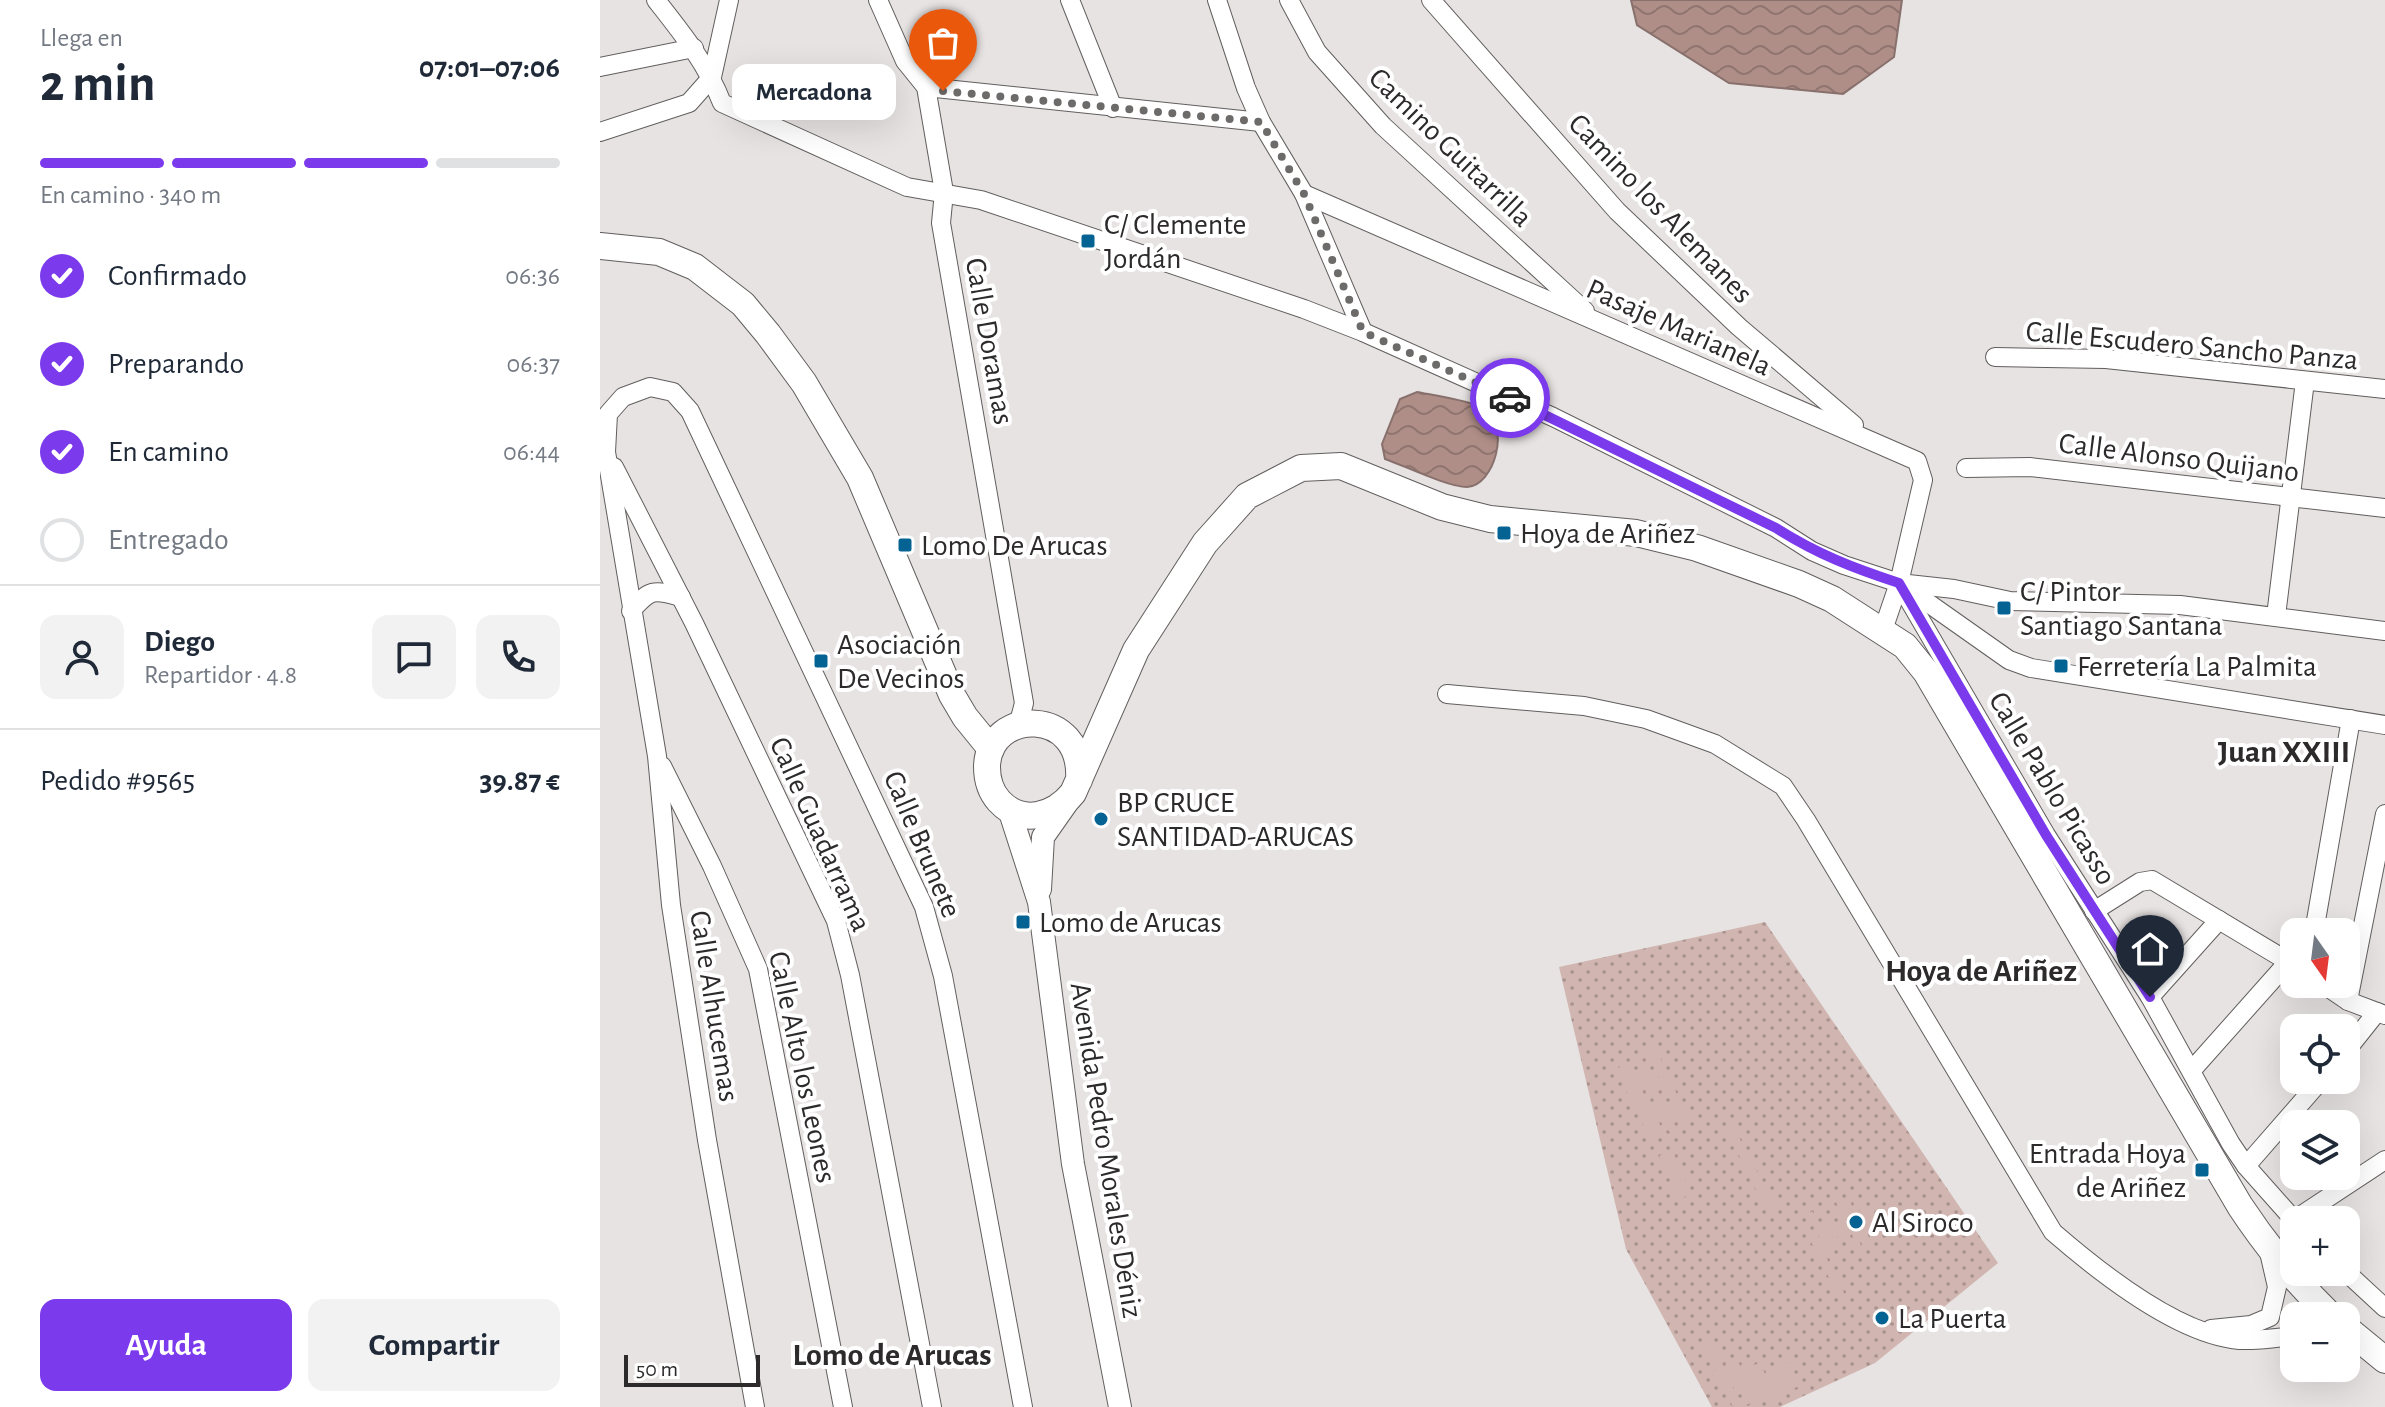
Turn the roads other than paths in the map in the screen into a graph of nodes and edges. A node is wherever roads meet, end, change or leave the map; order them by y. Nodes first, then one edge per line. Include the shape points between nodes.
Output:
1 (656, 0) edge
2 (729, 0) edge
3 (878, 0) edge
4 (1070, 0) edge
5 (1217, 0) edge
6 (1289, 0) edge
7 (1431, 0) edge
8 (694, 48) junction
9 (600, 67) edge
10 (712, 77) junction
11 (926, 87) junction
12 (1113, 108) junction
13 (1261, 122) junction
14 (600, 132) edge
15 (944, 192) junction
16 (1304, 194) junction
17 (600, 246) edge
18 (1593, 319) junction
19 (1363, 332) junction
20 (1995, 357) dead end
21 (2305, 381) junction
22 (2385, 389) edge
23 (623, 397) joint
24 (1868, 437) junction
25 (606, 452) junction
26 (1966, 468) dead end
27 (2290, 498) junction
28 (2385, 508) edge
29 (1812, 551) junction
30 (1844, 565) junction
31 (1899, 583) junction
32 (1799, 584) junction
33 (681, 597) junction
34 (1832, 599) junction
35 (631, 611) junction
36 (2276, 616) junction
37 (1883, 630) junction
38 (2385, 631) edge
39 (1447, 694) dead end
40 (1114, 698) junction
41 (2351, 719) junction
42 (2385, 725) edge
43 (1010, 727) junction
44 (1051, 727) junction
45 (657, 756) junction
46 (1076, 786) junction
47 (1009, 809) junction
48 (2385, 814) edge
49 (1039, 902) junction
50 (2094, 911) junction
51 (2316, 918) edge
52 (2219, 920) junction
53 (2280, 956) edge
54 (2280, 976) edge
55 (2150, 997) junction
56 (2344, 998) edge
57 (2348, 1001) junction
58 (2381, 1013) edge
59 (2360, 1036) edge
60 (2192, 1070) junction
61 (2309, 1094) edge
62 (2385, 1160) edge
63 (2246, 1166) junction
64 (2282, 1206) edge
65 (2315, 1206) edge
66 (2269, 1250) junction
67 (2360, 1285) edge
68 (2317, 1302) edge
69 (2385, 1308) edge
70 (2198, 1330) junction
71 (2280, 1337) edge
72 (755, 1407) edge
73 (843, 1407) edge
74 (932, 1407) edge
75 (1023, 1407) edge
76 (1120, 1407) edge

1 - 8 street
2 - 10 street
3 - 11 street, Calle Doramas via 905,61
4 - 12 street
5 - 13 street
6 - 18 street, Camino Guitarrilla via 1317,52 1383,126
7 - 24 street, Camino los Alemanes via 1617,211 1739,327
8 - 9 street
8 - 10 street
10 - 14 street via 689,103
10 - 15 street via 722,103 907,187
11 - 12 street
11 - 15 street, Calle Doramas
12 - 13 street
13 - 16 street
15 - 19 street via 981,200
15 - 43 street, Calle Doramas via 941,223
16 - 18 street, Pasaje Marianela
16 - 19 street
17 - 43 main road via 659,252 695,267 743,304 804,383 860,478 965,717
18 - 24 street, Pasaje Marianela
19 - 29 street via 1567,424
20 - 21 street, Calle Escudero Sancho Panza via 2106,359
21 - 22 street, Calle Escudero Sancho Panza
21 - 27 street
23 - 25 street, Calle Alhucemas via 608,414
23 - 75 street, Calle Brunete via 650,387 673,392 690,411 924,907 943,976
24 - 31 street, Pasaje Marianela via 1917,461 1923,480
25 - 33 street, Calle Guadarrama
25 - 35 street, Calle Alhucemas
26 - 27 street, Calle Alonso Quijano via 2030,467
27 - 28 street, Calle Alonso Quijano
27 - 36 street
29 - 30 street
29 - 32 street
30 - 31 street
30 - 34 street
31 - 36 street via 2010,601 2180,605
31 - 37 street, Pasaje Marianela
31 - 41 street via 2009,660 2031,668
31 - 50 street, Calle Pablo Picasso via 1988,741
32 - 34 main road
32 - 40 main road via 1636,533 1490,519 1442,507 1341,466 1301,468 1247,496 1205,543 1136,650
33 - 35 street via 659,590 645,594
33 - 74 street, Calle Guadarrama via 836,921
34 - 37 main road
35 - 45 street, Calle Alhucemas
36 - 38 street
37 - 66 main road via 1926,672
39 - 70 street via 1584,706 1646,719 1715,744 1783,786 2053,1232 2162,1312
40 - 44 main road via 1084,724
40 - 46 main road
41 - 42 street
41 - 51 street
43 - 44 main road
43 - 47 main road via 987,762 991,789
44 - 46 main road via 1076,751
45 - 72 street, Calle Alhucemas via 671,905
45 - 73 street, Calle Alto los Leones via 758,969
46 - 47 main road via 1058,809 1045,815
46 - 49 street via 1043,837
47 - 49 street
48 - 57 street
49 - 76 street, Avenida Pedro Morales Déniz via 1073,1164
50 - 52 street via 2152,880
50 - 55 street, Calle Pablo Picasso
52 - 53 street
52 - 55 street
54 - 60 street
55 - 60 street, Calle Pablo Picasso
56 - 57 street
57 - 58 street
58 - 59 street
60 - 63 street, Calle Pablo Picasso
61 - 63 street
62 - 65 street
63 - 64 street, Calle Pablo Picasso
66 - 68 main road
66 - 70 street via 2277,1287 2270,1317 2251,1325
67 - 69 street
70 - 71 street via 2234,1340

